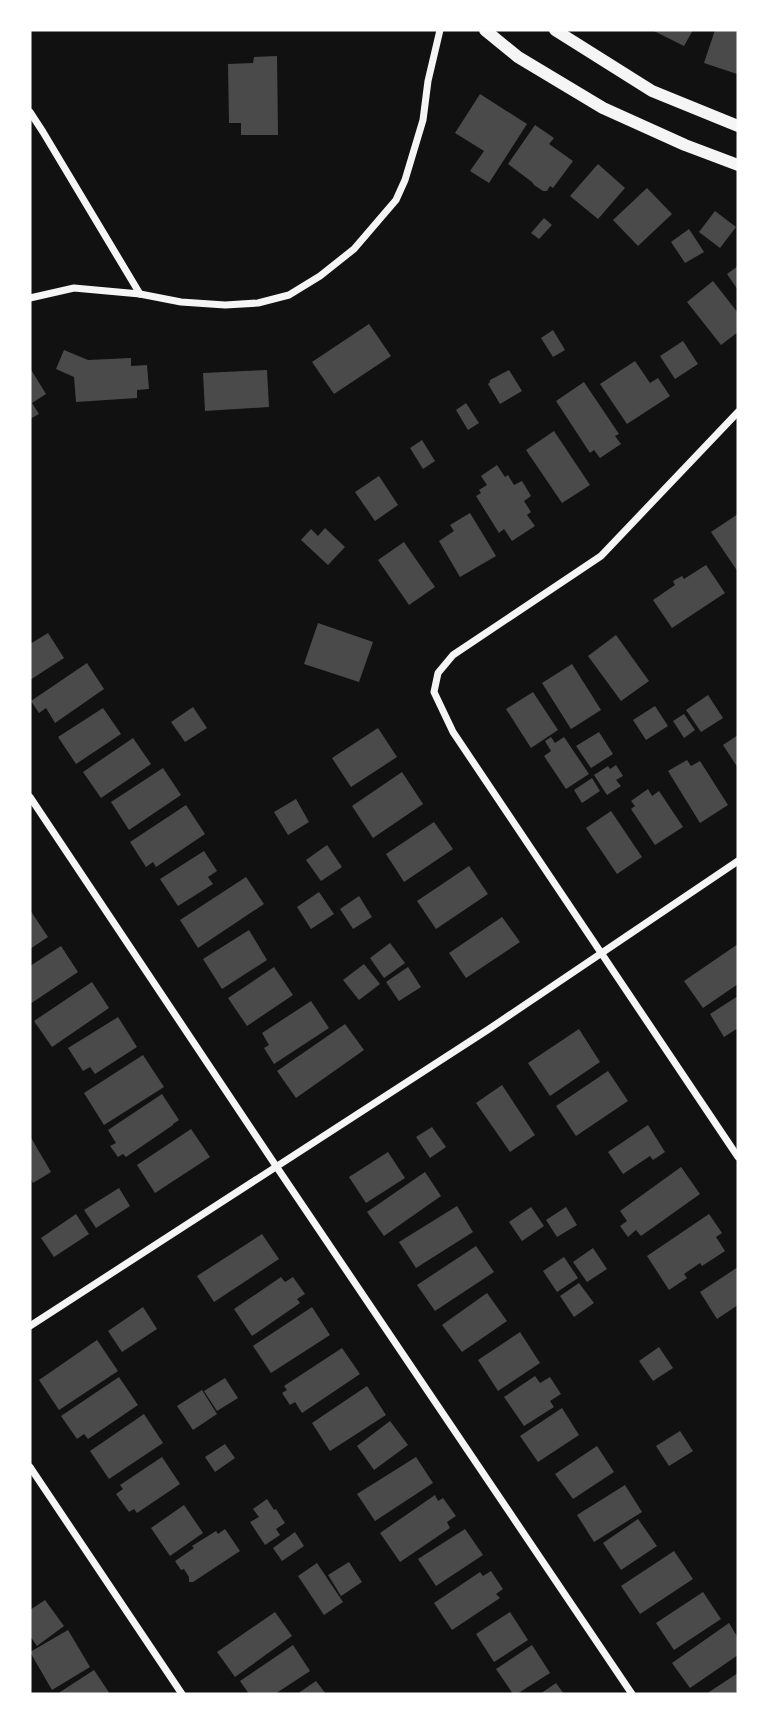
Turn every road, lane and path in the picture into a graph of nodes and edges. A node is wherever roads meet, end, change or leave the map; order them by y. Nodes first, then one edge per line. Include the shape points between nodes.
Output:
1 (440, 30) edge
2 (485, 30) edge
3 (555, 30) edge
4 (30, 112) edge
5 (738, 126) edge
6 (738, 165) edge
7 (140, 294) junction
8 (30, 298) edge
9 (738, 412) edge
10 (30, 797) edge
11 (738, 861) edge
12 (602, 954) junction
13 (738, 1157) edge
14 (275, 1166) junction
15 (30, 1326) edge
16 (30, 1467) edge
17 (182, 1694) edge
18 (632, 1694) edge

1 - 7 street via 423,120 405,180 396,200 354,249 289,295 258,303 181,302
2 - 6 street via 518,57 603,108
3 - 5 street via 652,91
4 - 7 street
7 - 8 street via 74,288
9 - 12 street via 601,556 453,654 438,673 435,692 453,732
10 - 14 street
11 - 12 street
12 - 13 street
12 - 14 street
14 - 15 street
14 - 18 street
16 - 17 street

